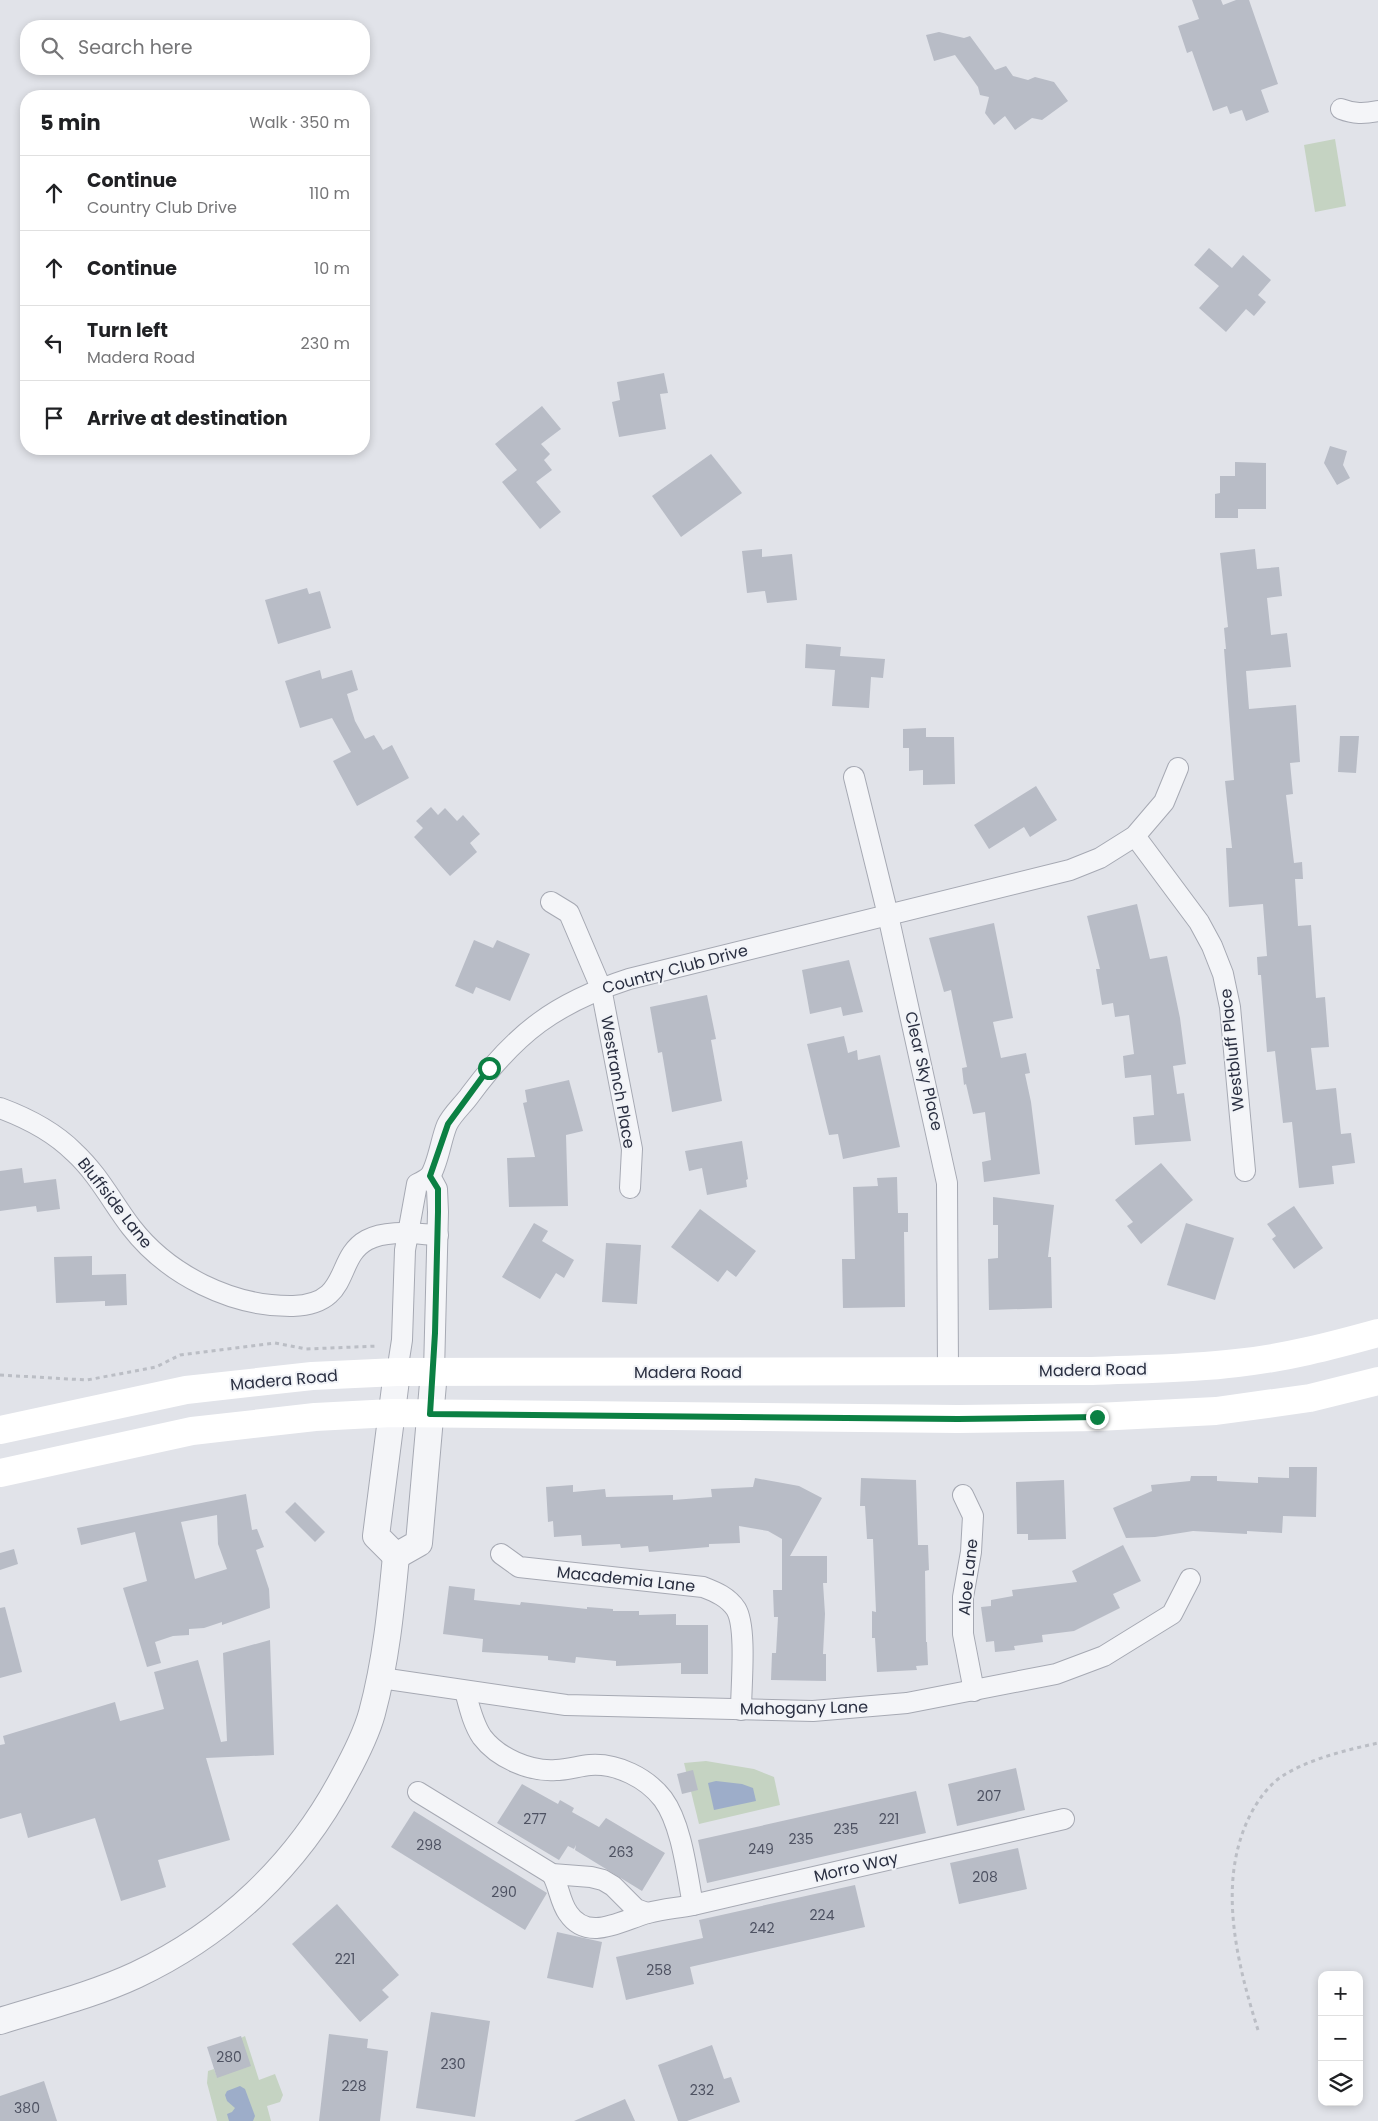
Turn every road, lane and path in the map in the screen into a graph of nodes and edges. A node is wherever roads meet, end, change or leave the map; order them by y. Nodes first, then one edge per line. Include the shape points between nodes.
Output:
1 (1341, 109) dead end
2 (1378, 111) edge
3 (1178, 768) dead end
4 (854, 777) dead end
5 (1135, 836) junction
6 (552, 902) dead end
7 (888, 915) junction
8 (601, 988) junction
9 (0, 1108) edge
10 (1245, 1171) dead end
11 (430, 1176) junction
12 (630, 1188) dead end
13 (408, 1234) junction
14 (438, 1235) junction
15 (1378, 1334) edge
16 (378, 1346) dead end
17 (948, 1371) junction
18 (397, 1372) junction
19 (434, 1372) junction
20 (0, 1375) edge
21 (1378, 1381) edge
22 (392, 1414) junction
23 (430, 1414) junction
24 (0, 1430) edge
25 (0, 1472) edge
26 (964, 1495) dead end
27 (501, 1554) dead end
28 (396, 1556) junction
29 (1190, 1579) dead end
30 (381, 1678) junction
31 (465, 1691) junction
32 (974, 1691) junction
33 (741, 1710) junction
34 (1378, 1743) edge
35 (418, 1792) dead end
36 (1064, 1819) dead end
37 (552, 1874) junction
38 (693, 1905) junction
39 (647, 1913) junction
40 (0, 2021) edge
41 (1258, 2030) dead end

1 - 2 street via 1366,114
3 - 5 street, Country Club Drive via 1164,802
4 - 7 street, Clear Sky Place
5 - 7 street, Country Club Drive via 1100,858 1070,870
5 - 10 street, Westbluff Place via 1200,922 1223,974 1230,1007
6 - 8 street, Westranch Place via 569,913
7 - 8 street, Country Club Drive
7 - 17 street, Clear Sky Place via 947,1183
8 - 11 street, Country Club Drive via 539,1021 489,1068 448,1124
8 - 12 street, Westranch Place via 632,1149
9 - 13 street, Bluffside Lane via 45,1129 74,1151 96,1175 131,1228 177,1270 234,1297 293,1306 321,1299 342,1279 350,1256 360,1244 377,1236
11 - 13 street, Country Club Drive via 417,1184
11 - 14 street via 438,1189
13 - 14 street, Bluffside Lane
13 - 18 street, Country Club Drive
14 - 19 street
15 - 17 main road, Madera Road via 1306,1352 1236,1363 1092,1371
16 - 20 path via 306,1349 275,1343 180,1355 156,1367 87,1380
17 - 19 main road, Madera Road
18 - 19 main road, Madera Road
18 - 22 street
18 - 24 main road, Madera Road via 312,1376 186,1390
19 - 23 street
21 - 23 main road via 1310,1398 1216,1411 1097,1417 958,1419
22 - 23 main road
22 - 25 main road via 315,1417 192,1431
22 - 28 street via 376,1536
23 - 28 street via 419,1542
26 - 32 street, Aloe Lane via 974,1516 963,1598 963,1634
27 - 33 street, Macademia Lane via 519,1567 703,1587 724,1596 736,1608 742,1625
28 - 30 street
29 - 32 street, Mahogany Lane via 1172,1614 1104,1656 1056,1674
30 - 31 street, Mahogany Lane
30 - 40 street via 365,1732 331,1801 298,1848 262,1889 220,1926 178,1954 135,1976
31 - 33 street, Mahogany Lane via 566,1705
31 - 38 street via 472,1718 482,1736 505,1756 541,1770 607,1766 639,1778 653,1788 663,1800 675,1826
32 - 33 street, Mahogany Lane via 860,1709
34 - 41 path via 1311,1763 1284,1775 1261,1797 1238,1841 1232,1904 1237,1952 1243,1984
35 - 37 street
36 - 38 street, Morro Way
37 - 39 street via 603,1880 636,1909
37 - 39 street, Morro Way via 567,1912 583,1926 607,1928
38 - 39 street, Morro Way

